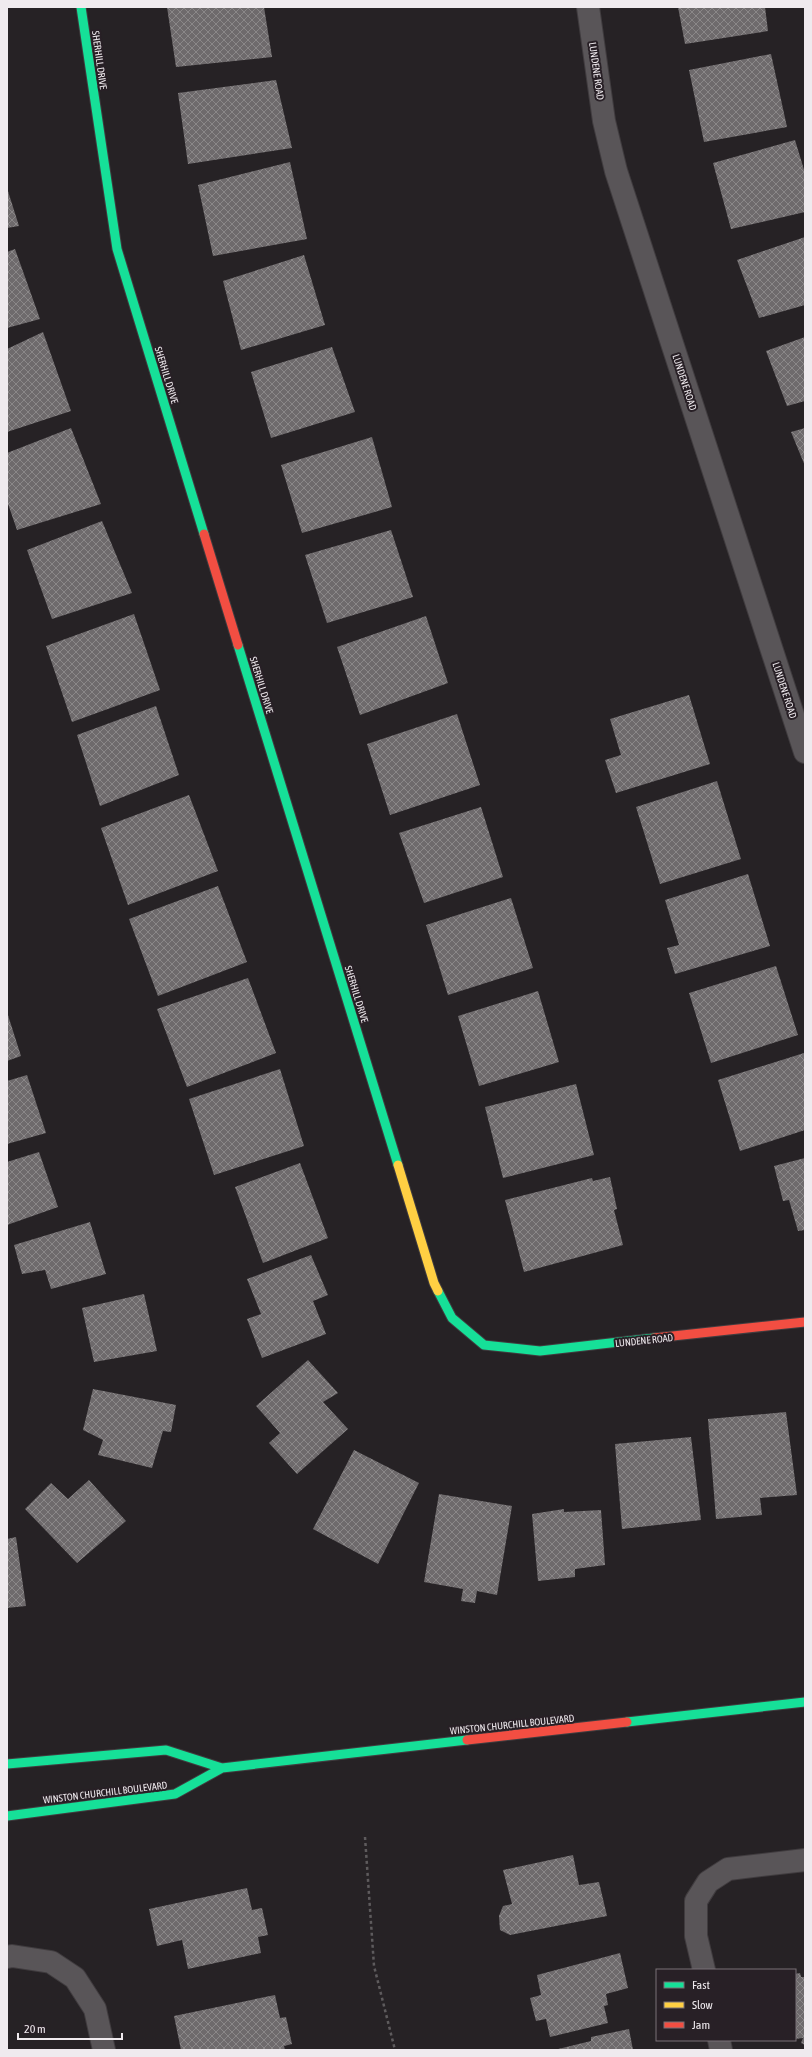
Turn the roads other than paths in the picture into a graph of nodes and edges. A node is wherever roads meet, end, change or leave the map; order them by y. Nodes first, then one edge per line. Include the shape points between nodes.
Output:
1 (81, 7) edge
2 (588, 7) edge
3 (805, 752) edge
4 (805, 1322) edge
5 (484, 1345) joint
6 (805, 1702) edge
7 (7, 1764) edge
8 (222, 1768) junction
9 (7, 1816) edge
10 (805, 1860) edge
11 (7, 1957) edge
12 (704, 1969) edge
13 (104, 2050) edge

1 - 5 street, SHERHILL DRIVE via 117,249 434,1283 452,1318
2 - 3 street, LUNDENE ROAD via 604,120 616,171
4 - 5 street, LUNDENE ROAD via 540,1351
6 - 8 street, WINSTON CHURCHILL BOULEVARD
7 - 8 street, WINSTON CHURCHILL BOULEVARD via 166,1750
8 - 9 street, WINSTON CHURCHILL BOULEVARD via 175,1794
10 - 12 street via 728,1869 708,1882 696,1901 696,1936
11 - 13 street via 50,1962 75,1978 95,2009

